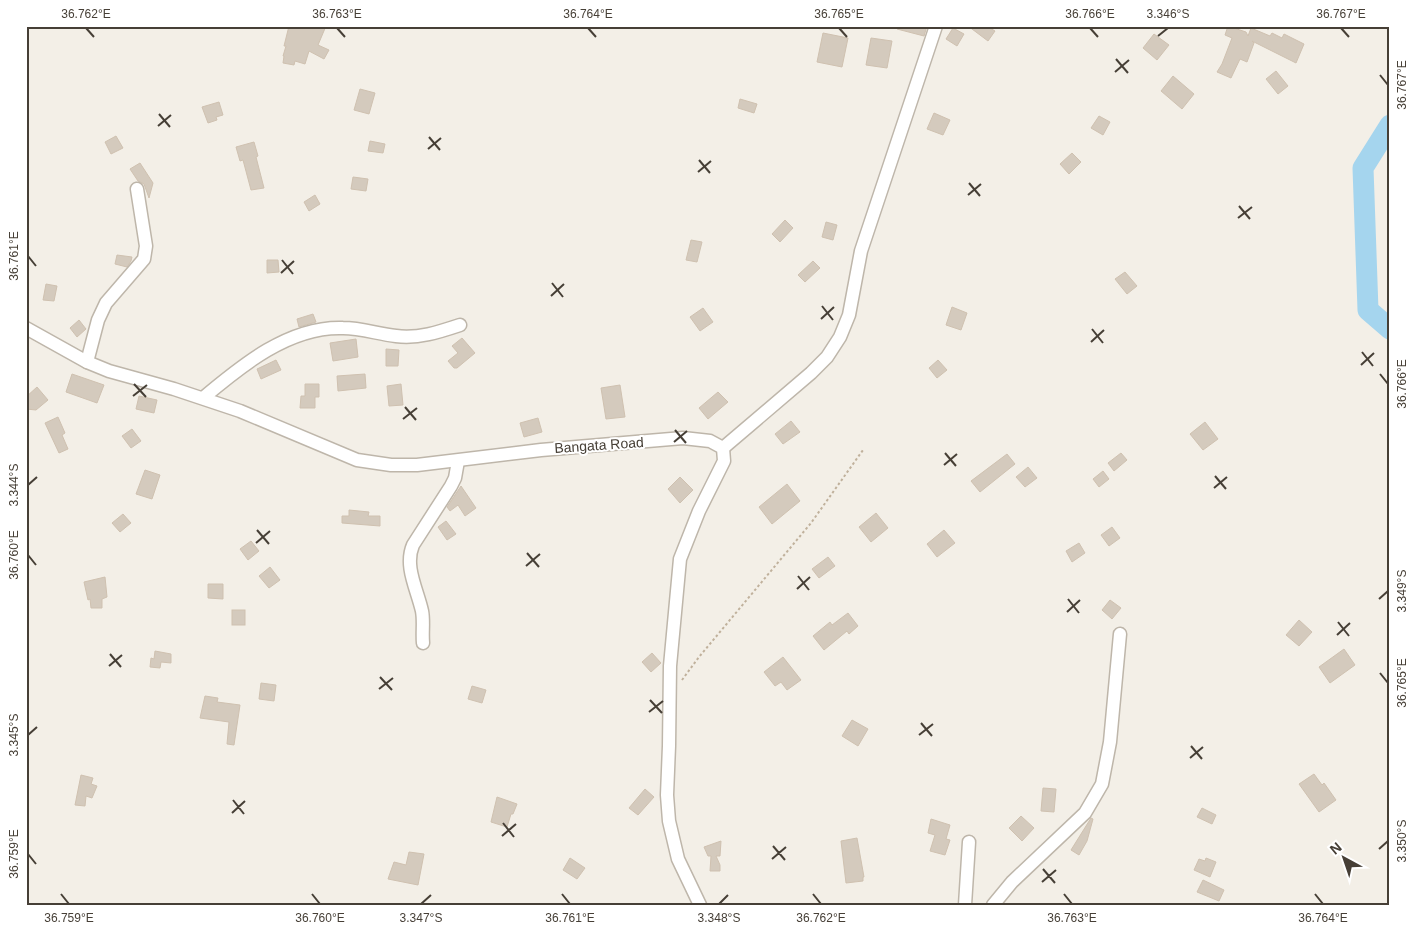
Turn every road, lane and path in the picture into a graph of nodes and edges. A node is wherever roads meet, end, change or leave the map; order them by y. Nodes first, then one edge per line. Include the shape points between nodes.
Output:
1 (936, 26) edge
2 (137, 189) dead end
3 (460, 325) dead end
4 (26, 328) edge
5 (87, 362) junction
6 (203, 398) junction
7 (723, 448) junction
8 (863, 450) dead end
9 (458, 460) junction
10 (1120, 634) dead end
11 (422, 643) dead end
12 (669, 698) junction
13 (969, 842) dead end
14 (700, 905) edge
15 (965, 905) edge
16 (993, 905) edge

1 - 7 street via 861,251 849,315 840,337 811,374
2 - 5 street via 146,246 144,259 106,303
3 - 6 street via 423,336 396,336 342,328 300,336 267,349
4 - 5 street, Bangata Road
5 - 6 street, Bangata Road
6 - 9 street, Bangata Road via 358,460 391,465
7 - 9 street, Bangata Road via 710,441 683,438
7 - 12 street via 724,461 680,559
8 - 12 path via 811,523 698,657
9 - 11 street via 451,486 409,554 422,612
10 - 16 street via 1110,742 1102,784 1085,813 1012,882
12 - 14 street via 669,820 678,859
13 - 15 street

